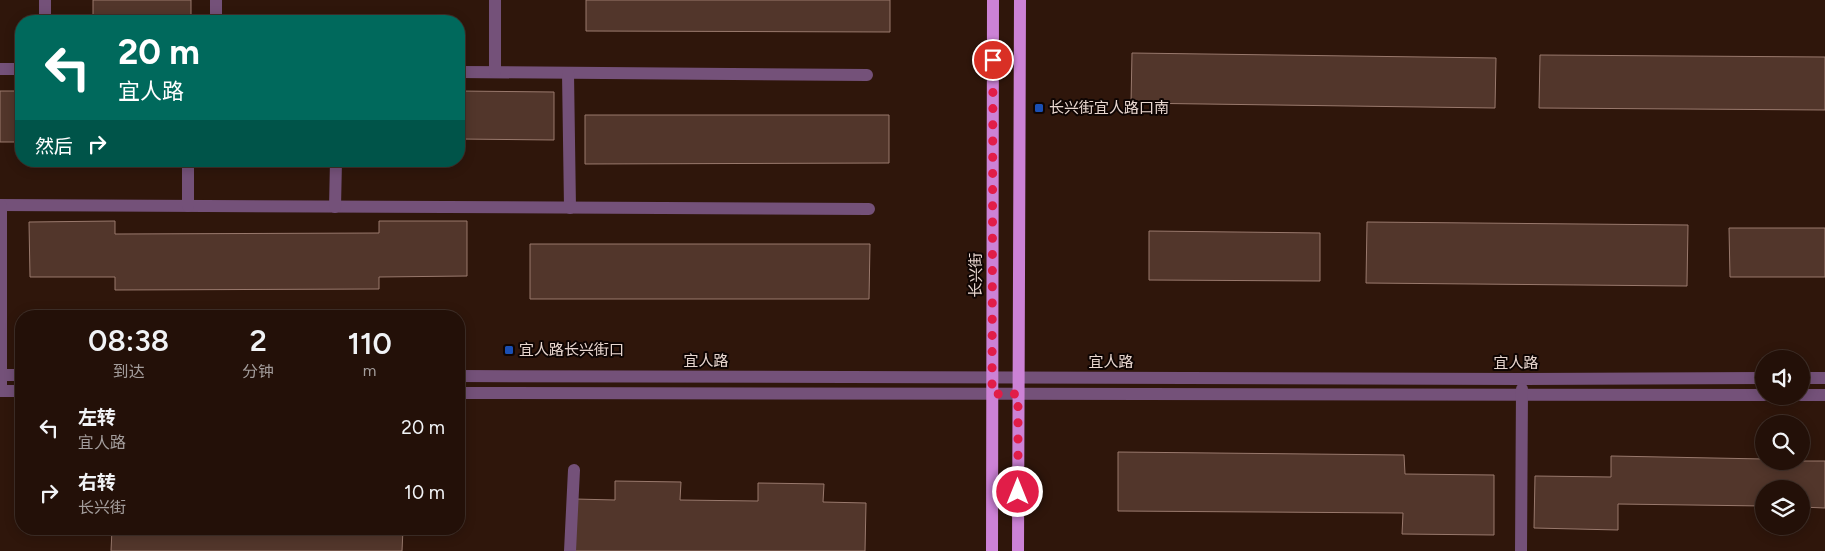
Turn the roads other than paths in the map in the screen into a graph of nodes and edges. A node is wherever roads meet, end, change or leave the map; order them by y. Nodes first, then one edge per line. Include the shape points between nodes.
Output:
1 (45, 0) edge
2 (216, 0) edge
3 (495, 0) edge
4 (993, 0) edge
5 (1020, 0) edge
6 (45, 15) edge
7 (216, 15) edge
8 (0, 69) edge
9 (15, 69) edge
10 (465, 72) edge
11 (495, 72) junction
12 (568, 73) junction
13 (867, 75) dead end
14 (188, 167) edge
15 (336, 167) edge
16 (0, 205) edge
17 (188, 206) junction
18 (335, 207) junction
19 (570, 208) junction
20 (869, 210) dead end
21 (1, 375) edge
22 (15, 375) edge
23 (465, 376) edge
24 (992, 378) junction
25 (1018, 378) junction
26 (1755, 378) edge
27 (1810, 378) edge
28 (1825, 378) edge
29 (1522, 379) junction
30 (1, 391) edge
31 (15, 392) edge
32 (465, 393) edge
33 (992, 394) junction
34 (1018, 394) junction
35 (1522, 395) junction
36 (1755, 395) edge
37 (1810, 395) edge
38 (1825, 395) edge
39 (574, 470) dead end
40 (570, 551) edge
41 (992, 551) edge
42 (1018, 551) edge
43 (1521, 551) edge

1 - 6 street
2 - 7 street
3 - 11 street
4 - 24 main road, 长兴街
5 - 25 main road
8 - 9 street
10 - 11 street
11 - 12 street
12 - 13 street
12 - 19 street
14 - 17 street
15 - 18 street
16 - 17 street
16 - 21 street
17 - 18 street
18 - 19 street
19 - 20 street
21 - 22 street
21 - 30 street
23 - 24 street, 宜人路
24 - 25 street, 宜人路
24 - 33 main road, 长兴街
25 - 29 street, 宜人路
25 - 34 main road
26 - 29 street, 宜人路
27 - 28 street
29 - 35 street
30 - 31 street
32 - 33 street
33 - 34 street
33 - 41 main road, 长兴街
34 - 35 street
34 - 42 main road
35 - 36 street
35 - 43 street
37 - 38 street
39 - 40 street

